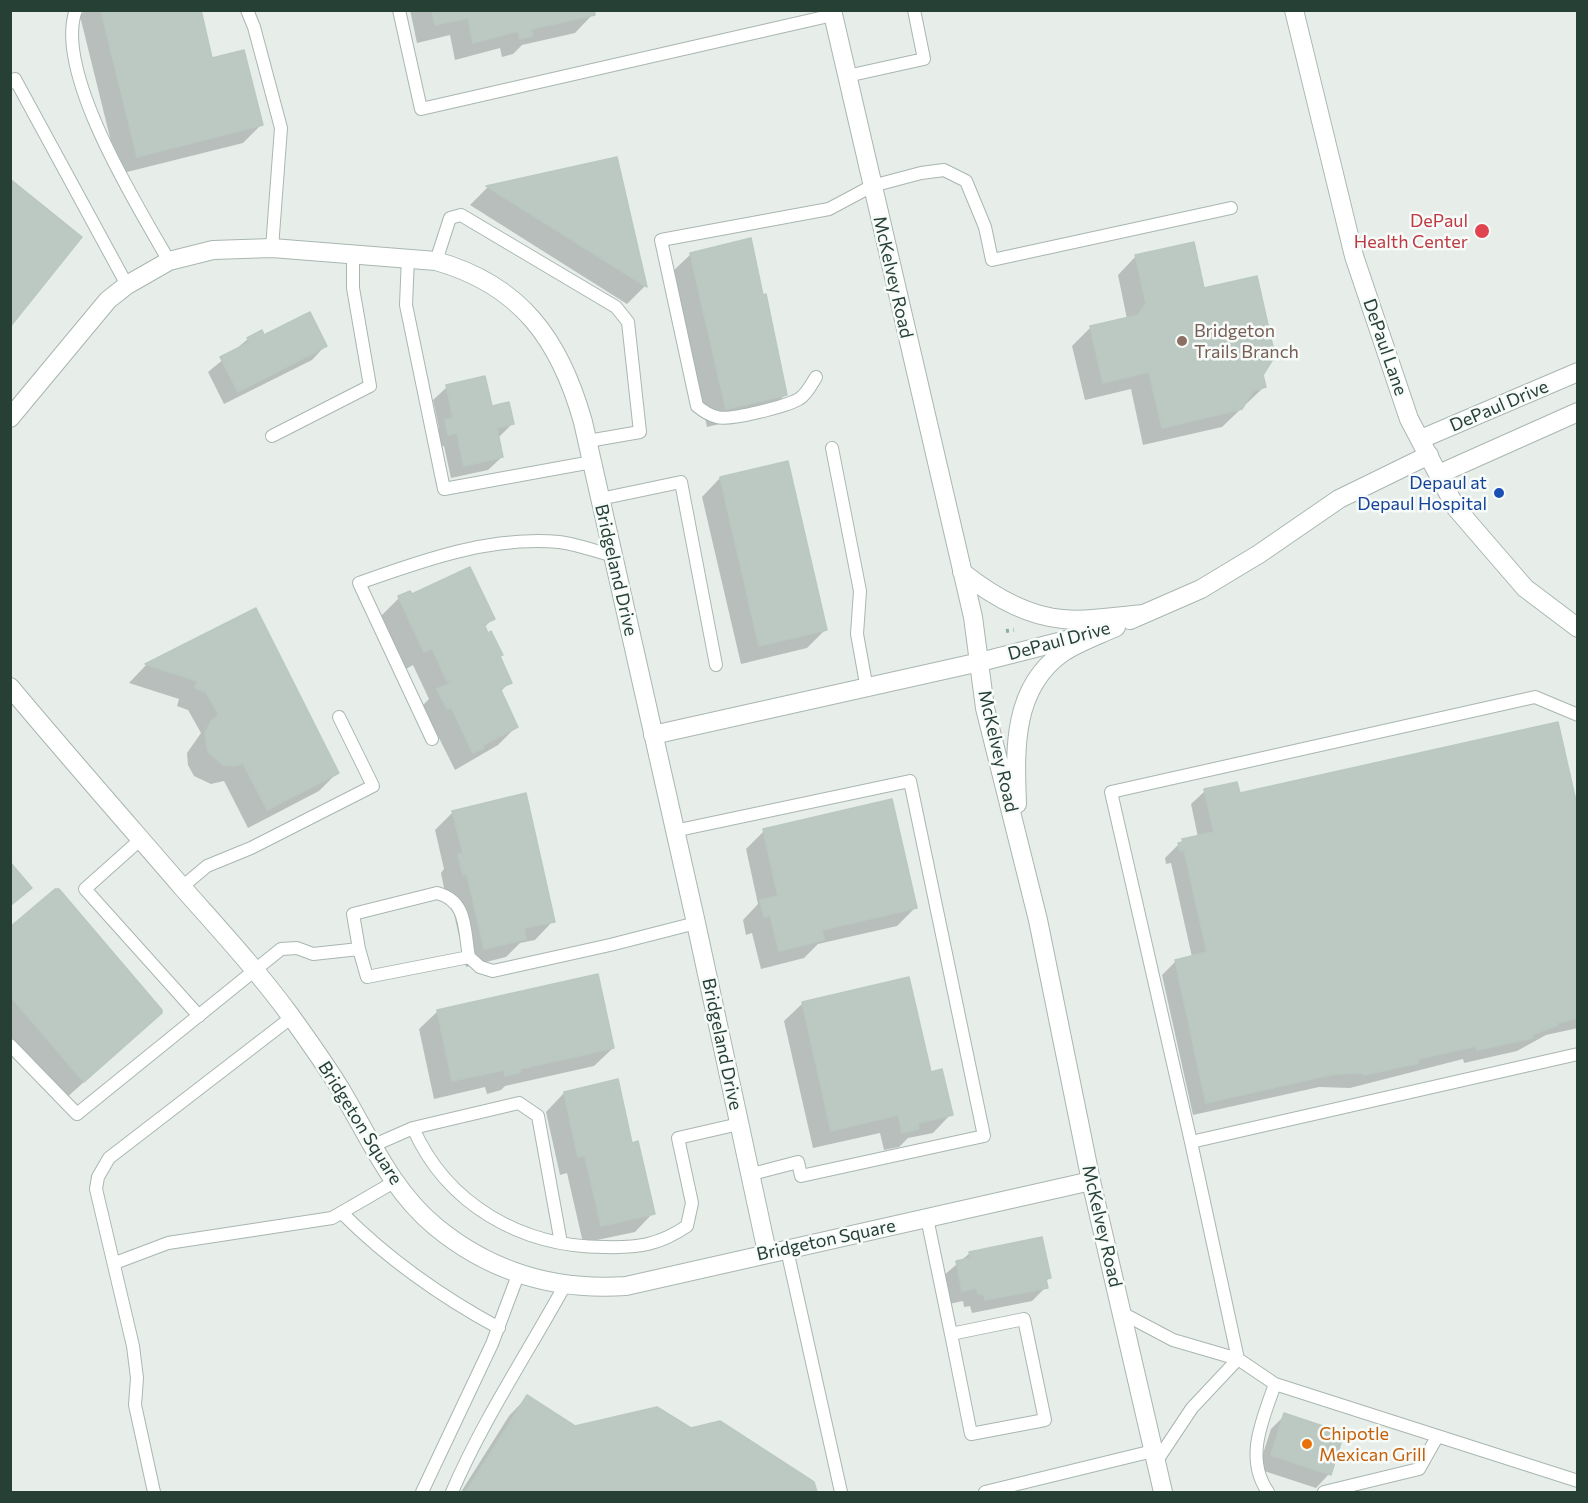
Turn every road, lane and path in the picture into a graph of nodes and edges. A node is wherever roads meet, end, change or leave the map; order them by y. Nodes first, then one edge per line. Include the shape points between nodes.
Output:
1 (76, 10) edge
2 (247, 10) edge
3 (399, 10) edge
4 (914, 10) edge
5 (1294, 10) edge
6 (832, 13) edge
7 (847, 76) junction
8 (10, 83) edge
9 (872, 186) junction
10 (1231, 208) dead end
11 (272, 248) junction
12 (353, 253) junction
13 (408, 257) junction
14 (169, 261) junction
15 (436, 261) junction
16 (127, 285) junction
17 (1578, 372) edge
18 (816, 377) dead end
19 (13, 409) edge
20 (1578, 412) edge
21 (272, 436) dead end
22 (588, 441) junction
23 (1425, 447) junction
24 (832, 448) dead end
25 (592, 462) junction
26 (1439, 474) junction
27 (600, 499) junction
28 (613, 556) junction
29 (962, 572) junction
30 (1143, 614) junction
31 (1116, 627) junction
32 (1578, 628) edge
33 (1014, 630) dead end
34 (1006, 631) dead end
35 (980, 662) junction
36 (716, 665) dead end
37 (10, 687) edge
38 (867, 688) junction
39 (1578, 715) edge
40 (339, 717) dead end
41 (653, 735) junction
42 (432, 740) dead end
43 (674, 831) junction
44 (141, 838) junction
45 (1018, 839) junction
46 (182, 887) junction
47 (696, 923) junction
48 (358, 949) junction
49 (469, 957) junction
50 (254, 970) junction
51 (199, 1016) junction
52 (291, 1017) junction
53 (10, 1045) edge
54 (1578, 1054) edge
55 (739, 1124) junction
56 (414, 1128) junction
57 (1191, 1142) junction
58 (372, 1146) junction
59 (752, 1174) junction
60 (1092, 1181) junction
61 (394, 1182) junction
62 (343, 1214) junction
63 (927, 1218) junction
64 (561, 1243) junction
65 (787, 1250) junction
66 (767, 1252) junction
67 (115, 1263) junction
68 (518, 1275) junction
69 (565, 1285) junction
70 (1122, 1313) junction
71 (499, 1328) junction
72 (951, 1334) junction
73 (1238, 1359) junction
74 (1275, 1384) junction
75 (1437, 1437) junction
76 (1155, 1457) junction
77 (1578, 1481) edge
78 (154, 1492) edge
79 (422, 1492) edge
80 (452, 1492) edge
81 (841, 1492) edge
82 (984, 1492) edge
83 (1163, 1492) edge
84 (1268, 1492) edge
85 (1324, 1492) edge

1 - 14 lane via 76,69 127,188
2 - 11 lane via 281,128
3 - 6 lane via 421,109
4 - 7 lane via 924,59
5 - 23 street, DePaul Lane via 1354,256 1409,419
6 - 7 street, McKelvey Road
7 - 9 street, McKelvey Road
8 - 16 lane via 15,79
9 - 10 lane via 944,170 966,181 985,227 992,260
9 - 18 lane via 829,209 661,240 697,406 706,414 738,417 798,399
9 - 29 street, McKelvey Road
11 - 12 street, Bridgeland Drive
11 - 14 street, Bridgeland Drive via 213,250
12 - 13 street, Bridgeland Drive
12 - 21 lane via 353,288 370,386
13 - 15 street, Bridgeland Drive
13 - 25 lane via 406,305 444,489
14 - 16 street, Bridgeland Drive
15 - 22 street, Bridgeland Drive via 489,282 510,296 539,326 563,363
15 - 22 lane via 450,218 461,215 616,307 628,322 640,432
16 - 19 street via 108,300
17 - 23 street, DePaul Drive
20 - 26 street, DePaul Drive
22 - 25 street, Bridgeland Drive
23 - 26 street, DePaul Lane
23 - 30 street, DePaul Drive via 1201,589
24 - 38 lane via 860,591 857,634
25 - 27 street, Bridgeland Drive
26 - 32 street, DePaul Lane via 1456,508 1525,588
27 - 28 street, Bridgeland Drive
27 - 36 lane via 681,482
28 - 41 street, Bridgeland Drive
28 - 42 lane via 562,543 521,540 440,555 359,583
29 - 30 street via 985,591 1038,615 1064,620
29 - 35 street, McKelvey Road
30 - 31 street, DePaul Drive
31 - 35 street, DePaul Drive
31 - 45 street via 1062,653 1040,674 1021,710 1015,746
33 - 34 path
35 - 38 street, DePaul Drive
35 - 45 street, McKelvey Road via 985,708
37 - 44 street, Bridgeton Square
38 - 41 street, DePaul Drive
39 - 57 lane via 1535,696 1111,792
40 - 46 lane via 373,786 207,866
41 - 43 street, Bridgeland Drive
43 - 47 street, Bridgeland Drive
43 - 59 lane via 910,780 984,1136 801,1176 798,1162
44 - 46 street, Bridgeton Square
44 - 51 lane via 85,889
45 - 60 street, McKelvey Road
46 - 50 street, Bridgeton Square
47 - 49 lane via 493,971 480,967
47 - 55 street, Bridgeland Drive
48 - 49 lane via 367,977
48 - 49 lane via 353,914 437,893 450,897 460,907
48 - 50 lane via 314,954 297,948 281,949
50 - 51 lane
50 - 52 street, Bridgeton Square
51 - 53 lane via 77,1114
52 - 58 street, Bridgeton Square via 337,1083
52 - 67 lane via 109,1158 96,1189
54 - 57 lane
55 - 59 street, Bridgeland Drive
55 - 64 lane via 678,1138 692,1203 687,1226 666,1240 632,1248
56 - 58 lane
56 - 64 lane via 435,1168 471,1204 501,1224 537,1239
56 - 64 lane via 519,1103 538,1116
57 - 73 lane
58 - 61 street, Bridgeton Square
59 - 66 street, Bridgeland Drive
60 - 63 street, Bridgeton Square
60 - 70 street, McKelvey Road
61 - 62 lane
61 - 68 street, Bridgeton Square via 418,1211 454,1240
62 - 67 lane via 168,1244
62 - 71 lane via 405,1270 444,1298
63 - 65 street, Bridgeton Square
63 - 72 lane
65 - 66 street, Bridgeton Square
65 - 81 lane
66 - 69 street, Bridgeton Square via 626,1286
67 - 78 lane via 133,1346 135,1405
68 - 69 street, Bridgeton Square
68 - 71 lane
69 - 80 lane via 489,1417
70 - 73 lane via 1173,1340
70 - 76 street, McKelvey Road
71 - 79 lane
72 - 72 lane via 1024,1319 1045,1420 971,1434
73 - 74 lane
73 - 76 lane via 1192,1408
74 - 75 lane
74 - 84 lane via 1254,1445
75 - 77 lane
75 - 85 lane via 1419,1469
76 - 82 lane
76 - 83 street, McKelvey Road

